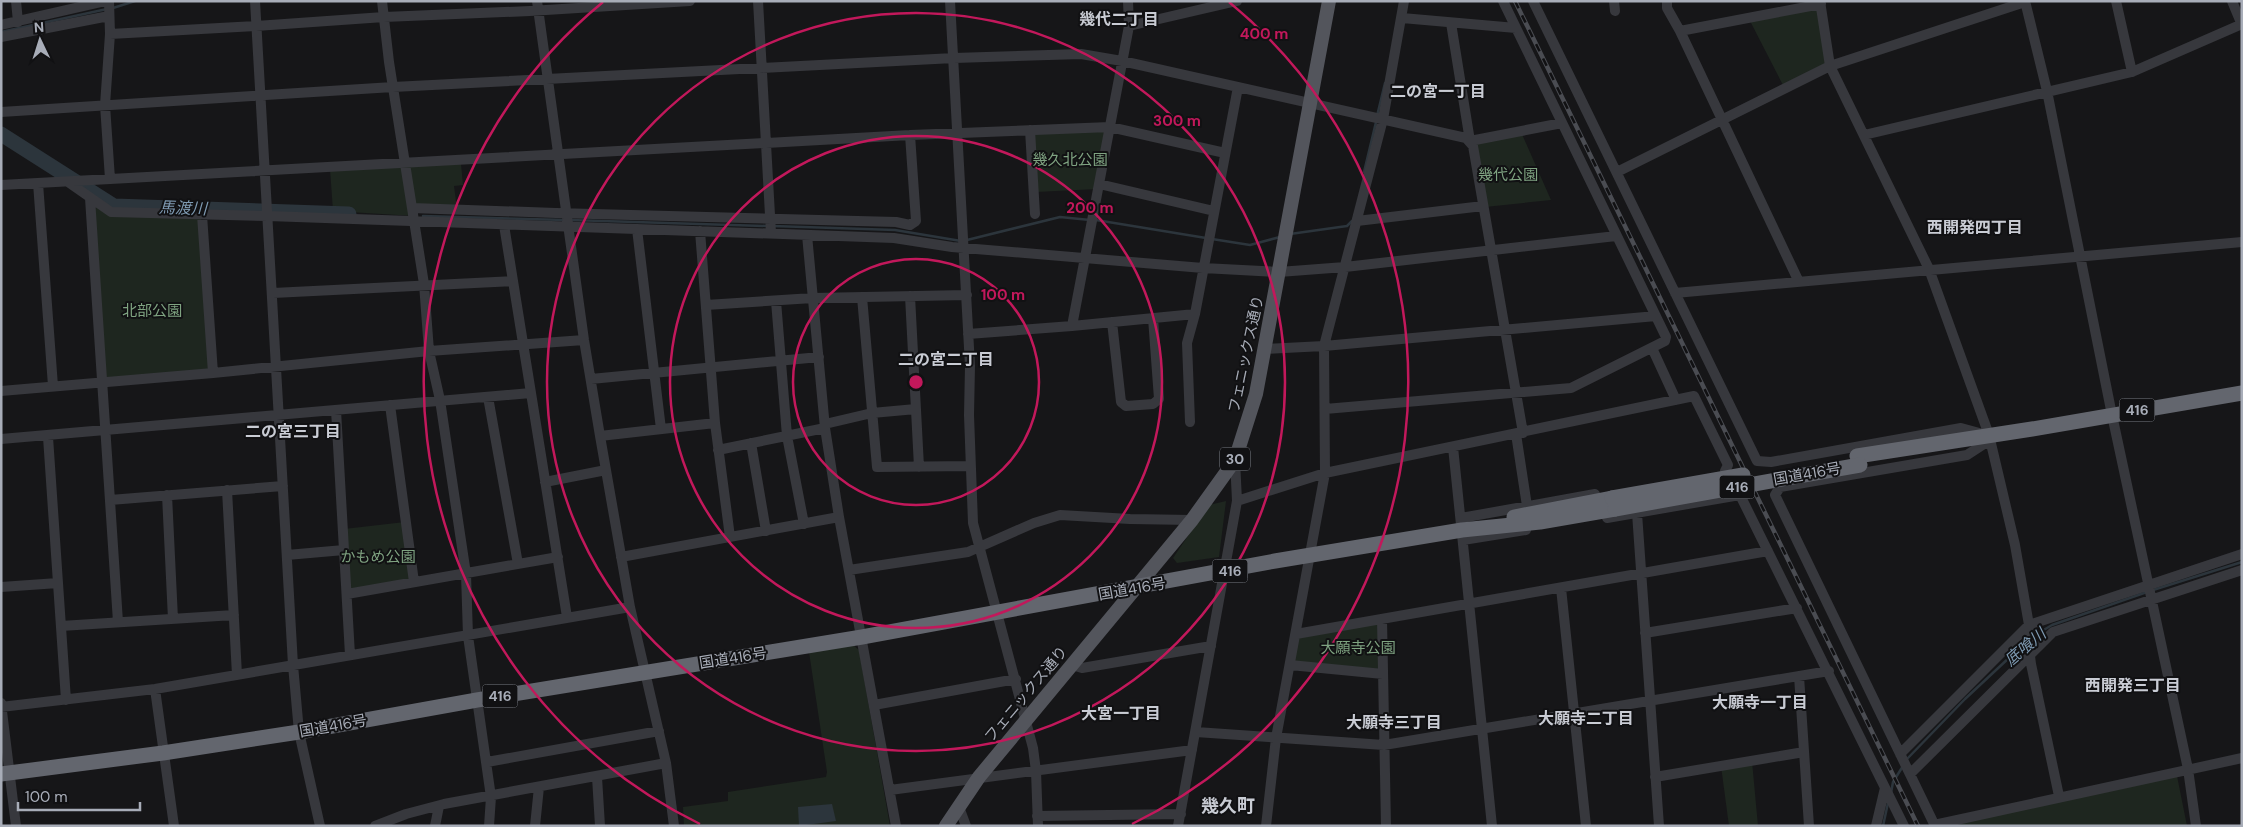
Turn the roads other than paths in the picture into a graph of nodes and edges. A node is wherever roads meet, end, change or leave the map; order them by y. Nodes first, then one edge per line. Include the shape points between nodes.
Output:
1 (16, 1) edge
2 (107, 1) edge
3 (255, 1) edge
4 (382, 1) edge
5 (481, 1) edge
6 (690, 1) edge
7 (758, 1) edge
8 (950, 1) edge
9 (1128, 1) edge
10 (1190, 1) edge
11 (1329, 1) edge
12 (1404, 1) edge
13 (1503, 1) edge
14 (1533, 1) edge
15 (1667, 1) edge
16 (2116, 1) edge
17 (2232, 1) edge
18 (1234, 2) edge
19 (2025, 2) edge
20 (1820, 3) edge
21 (601, 4) edge
22 (537, 6) edge
23 (482, 13) junction
24 (1192, 13) junction
25 (109, 16) junction
26 (384, 17) junction
27 (1402, 18) junction
28 (18, 22) junction
29 (1451, 22) junction
30 (1, 25) edge
31 (2242, 25) edge
32 (256, 26) junction
33 (1129, 26) junction
34 (1516, 28) junction
35 (1680, 31) junction
36 (110, 34) junction
37 (1, 37) edge
38 (954, 58) junction
39 (1122, 60) junction
40 (1830, 66) junction
41 (762, 68) junction
42 (2132, 72) junction
43 (548, 79) junction
44 (1238, 87) junction
45 (393, 88) junction
46 (2047, 91) junction
47 (260, 96) junction
48 (1310, 102) junction
49 (106, 105) junction
50 (1, 112) edge
51 (1383, 119) junction
52 (1722, 121) junction
53 (1562, 123) junction
54 (1110, 127) junction
55 (1030, 130) junction
56 (958, 133) junction
57 (910, 135) junction
58 (1864, 135) junction
59 (1470, 141) junction
60 (766, 143) junction
61 (1225, 153) junction
62 (558, 154) junction
63 (405, 163) junction
64 (266, 171) junction
65 (1617, 172) junction
66 (110, 179) junction
67 (68, 182) junction
68 (38, 183) junction
69 (1099, 184) junction
70 (1, 186) edge
71 (90, 198) junction
72 (1483, 206) junction
73 (412, 208) junction
74 (1214, 211) junction
75 (567, 213) junction
76 (1035, 214) dead end
77 (202, 215) junction
78 (268, 216) junction
79 (770, 218) junction
80 (415, 221) junction
81 (1357, 221) junction
82 (504, 225) junction
83 (569, 227) junction
84 (638, 229) junction
85 (700, 231) junction
86 (771, 233) junction
87 (807, 235) junction
88 (1616, 236) junction
89 (2242, 242) edge
90 (964, 248) junction
91 (1491, 250) junction
92 (2081, 255) junction
93 (1085, 258) junction
94 (1344, 267) junction
95 (1203, 268) junction
96 (1929, 269) junction
97 (1279, 272) junction
98 (513, 281) junction
99 (1799, 282) junction
100 (424, 284) junction
101 (1676, 292) junction
102 (273, 293) junction
103 (967, 295) junction
104 (910, 296) junction
105 (862, 297) junction
106 (813, 298) junction
107 (776, 301) junction
108 (706, 305) junction
109 (1195, 314) junction
110 (1656, 316) junction
111 (1152, 318) junction
112 (1112, 322) junction
113 (1072, 326) junction
114 (1505, 329) junction
115 (968, 334) junction
116 (584, 340) junction
117 (523, 345) junction
118 (1324, 346) junction
119 (1652, 348) junction
120 (1264, 349) junction
121 (429, 351) junction
122 (819, 357) junction
123 (781, 360) junction
124 (277, 366) junction
125 (711, 366) junction
126 (654, 372) junction
127 (213, 373) junction
128 (591, 379) junction
129 (102, 383) junction
130 (53, 386) junction
131 (1, 391) edge
132 (531, 393) junction
133 (2242, 393) edge
134 (1516, 394) junction
135 (488, 396) junction
136 (440, 400) junction
137 (1676, 400) junction
138 (390, 405) junction
139 (916, 409) junction
140 (1324, 409) junction
141 (336, 410) junction
142 (872, 413) junction
143 (280, 415) junction
144 (2112, 415) junction
145 (1190, 422) dead end
146 (715, 423) junction
147 (825, 426) junction
148 (661, 429) junction
149 (105, 432) junction
150 (1519, 434) junction
151 (600, 436) junction
152 (787, 436) junction
153 (48, 437) junction
154 (1990, 438) junction
155 (1, 440) edge
156 (751, 443) junction
157 (1453, 447) junction
158 (718, 450) junction
159 (1235, 460) junction
160 (1858, 460) junction
161 (1771, 462) junction
162 (919, 466) junction
163 (971, 466) junction
164 (606, 470) junction
165 (1725, 471) junction
166 (1325, 473) junction
167 (545, 482) junction
168 (284, 486) junction
169 (1780, 487) junction
170 (227, 490) junction
171 (1734, 492) junction
172 (167, 495) junction
173 (110, 500) junction
174 (1237, 501) junction
175 (1613, 503) junction
176 (1528, 506) junction
177 (1636, 513) junction
178 (839, 518) junction
179 (1192, 520) junction
180 (804, 524) junction
181 (1462, 529) junction
182 (766, 530) junction
183 (730, 537) junction
184 (979, 547) junction
185 (344, 550) junction
186 (1768, 551) junction
187 (2242, 554) edge
188 (287, 555) junction
189 (1310, 555) junction
190 (621, 556) junction
191 (558, 557) junction
192 (518, 564) junction
193 (849, 570) junction
194 (2242, 570) edge
195 (1225, 572) junction
196 (466, 574) junction
197 (1641, 574) junction
198 (414, 582) junction
199 (58, 583) junction
200 (2148, 585) junction
201 (1, 587) edge
202 (1135, 588) junction
203 (1561, 588) junction
204 (347, 594) junction
205 (2152, 600) junction
206 (1469, 604) junction
207 (630, 607) junction
208 (1797, 608) junction
209 (998, 613) junction
210 (234, 615) junction
211 (567, 617) junction
212 (173, 619) junction
213 (1382, 619) junction
214 (118, 622) junction
215 (2029, 625) junction
216 (61, 626) junction
217 (1645, 633) junction
218 (1296, 634) junction
219 (468, 636) junction
220 (862, 637) junction
221 (1211, 646) junction
222 (2030, 654) junction
223 (350, 655) junction
224 (293, 665) junction
225 (1072, 665) junction
226 (1290, 665) junction
227 (1828, 671) junction
228 (645, 672) junction
229 (1383, 674) junction
230 (237, 675) junction
231 (1799, 676) junction
232 (1016, 679) junction
233 (155, 689) junction
234 (66, 700) junction
235 (478, 700) junction
236 (1650, 700) junction
237 (1, 702) edge
238 (874, 705) junction
239 (1, 707) edge
240 (1574, 713) junction
241 (1026, 719) junction
242 (1482, 729) junction
243 (659, 731) junction
244 (299, 732) junction
245 (1196, 732) junction
246 (1276, 738) junction
247 (1384, 745) junction
248 (1192, 750) junction
249 (1804, 752) junction
250 (163, 754) junction
251 (1900, 754) junction
252 (2242, 758) edge
253 (487, 762) junction
254 (666, 763) junction
255 (2188, 769) junction
256 (1036, 771) junction
257 (5, 774) edge
258 (1910, 774) junction
259 (598, 777) junction
260 (979, 777) junction
261 (1656, 778) junction
262 (539, 788) junction
263 (1885, 788) junction
264 (890, 790) junction
265 (492, 796) junction
266 (2060, 796) junction
267 (439, 806) junction
268 (959, 807) junction
269 (1181, 814) junction
270 (1037, 821) edge
271 (1934, 825) edge
272 (16, 826) edge
273 (174, 826) edge
274 (320, 826) edge
275 (375, 826) edge
276 (435, 826) edge
277 (489, 826) edge
278 (535, 826) edge
279 (600, 826) edge
280 (674, 826) edge
281 (896, 826) edge
282 (946, 826) edge
283 (966, 826) edge
284 (1178, 826) edge
285 (1266, 826) edge
286 (1386, 826) edge
287 (1492, 826) edge
288 (1586, 826) edge
289 (1659, 826) edge
290 (1809, 826) edge
291 (1876, 826) edge
292 (1904, 826) edge
293 (2196, 826) edge

1 - 28 street
2 - 25 street
2 - 28 street
3 - 32 street
4 - 26 street
5 - 23 street
6 - 21 street
7 - 41 street
8 - 38 street
9 - 33 street
10 - 24 street
11 - 48 main road, フェニックス通り / 30
12 - 27 street
13 - 34 street
14 - 65 street
15 - 35 street via 1667,8
16 - 42 street
17 - 31 street
18 - 24 street
19 - 40 street
19 - 46 street
20 - 35 street
20 - 40 street
21 - 22 street
22 - 23 street
22 - 43 street
23 - 26 street
24 - 33 street
25 - 36 street
25 - 37 street
26 - 32 street
26 - 45 street
27 - 29 street
27 - 51 street
28 - 30 street
29 - 34 street
29 - 59 street
31 - 42 street
32 - 36 street
32 - 47 street
33 - 39 street
34 - 53 street
35 - 52 street
36 - 49 street
38 - 39 street via 1073,54
38 - 41 street
38 - 56 street
39 - 44 street
39 - 54 street
40 - 52 street
40 - 58 street
41 - 43 street
41 - 60 street
42 - 46 street
43 - 45 street
43 - 62 street
44 - 48 street
44 - 61 street
45 - 47 street
45 - 63 street
46 - 58 street
46 - 92 street
47 - 49 street
47 - 64 street
48 - 51 street
48 - 97 main road, フェニックス通り / 30
49 - 50 street
49 - 66 street
51 - 59 street
51 - 81 street
52 - 65 street
52 - 99 street
53 - 59 street
53 - 88 street
54 - 55 street
54 - 61 street
54 - 69 street
55 - 56 street
55 - 76 street
56 - 57 street
56 - 90 street
57 - 60 street
57 - 79 street via 914,224
58 - 96 street
59 - 72 street
60 - 62 street
60 - 79 street
61 - 74 street
62 - 63 street
62 - 75 street
63 - 64 street
63 - 73 street
64 - 66 street
64 - 78 street
65 - 101 street
66 - 67 street
67 - 68 street
67 - 71 street
68 - 70 street
68 - 130 street
69 - 74 street
69 - 93 street
71 - 77 street via 110,212
71 - 129 street
72 - 81 street
72 - 91 street
73 - 75 street
73 - 80 street
74 - 95 street
75 - 79 street
75 - 83 street
77 - 78 street
77 - 127 street
78 - 80 street
78 - 102 street
79 - 86 street
80 - 82 street
80 - 100 street
81 - 94 street
82 - 83 street
82 - 98 street
83 - 84 street
83 - 116 street
84 - 85 street
84 - 126 street
85 - 86 street
85 - 108 street
86 - 87 street
87 - 90 street via 894,238
87 - 106 street
88 - 91 street
88 - 110 street
89 - 92 street
90 - 93 street
90 - 103 street
91 - 94 street
91 - 114 street
92 - 96 street
92 - 144 street
93 - 95 street
93 - 113 street
94 - 97 street
94 - 118 street
95 - 97 street
95 - 109 street
96 - 99 street
96 - 154 street
97 - 120 main road, フェニックス通り / 30
98 - 100 street
98 - 117 street
99 - 101 street
100 - 102 street
100 - 121 street
101 - 161 street via 1757,461
102 - 124 street
103 - 104 street
103 - 115 street
104 - 105 street
104 - 139 street
105 - 106 street
105 - 142 street
106 - 107 street
106 - 122 street
107 - 108 street
107 - 123 street
108 - 125 street
109 - 111 street
109 - 145 street via 1188,343
110 - 114 street
110 - 119 street via 1666,337 1665,341
111 - 112 street
111 - 112 street via 1159,399 1153,404 1126,406 1120,402
112 - 113 street
113 - 115 street
114 - 118 street
114 - 134 street
115 - 163 street
116 - 117 street
116 - 128 street
117 - 121 street
117 - 132 street
118 - 120 street
118 - 140 street
119 - 134 street via 1571,388
119 - 137 street
120 - 159 main road, フェニックス通り / 30 via 1253,407
121 - 124 street
121 - 136 street
122 - 123 street
122 - 147 street
123 - 125 street
123 - 152 street
124 - 127 street
124 - 143 street
125 - 126 street
125 - 146 street
126 - 128 street
126 - 148 street
127 - 129 street
128 - 151 street
129 - 130 street
129 - 149 street
130 - 131 street
132 - 135 street
132 - 167 street
133 - 144 highway, 国道416号 / 416
134 - 140 street
134 - 150 street
135 - 136 street
135 - 192 street
136 - 138 street
136 - 196 street
137 - 150 street
137 - 165 street via 1694,396 1728,465
138 - 141 street
138 - 198 street
139 - 142 street
139 - 162 street
140 - 166 street
141 - 143 street
141 - 185 street
142 - 147 street
142 - 162 street via 877,467
143 - 149 street
143 - 168 street
144 - 154 highway, 国道416号 / 416
144 - 200 street
146 - 148 street
146 - 158 street
147 - 152 street
147 - 178 street
148 - 151 street
149 - 153 street
149 - 173 street
150 - 157 street
150 - 176 street
151 - 164 street
152 - 156 street
152 - 180 street
153 - 155 street
153 - 199 street
154 - 160 highway, 国道416号 / 416
154 - 161 street via 1961,428
154 - 169 street via 1966,455
154 - 215 street via 2015,545
156 - 158 street
156 - 182 street
157 - 166 street
157 - 181 street
158 - 183 street
159 - 174 street
159 - 179 main road, フェニックス通り / 30
160 - 171 highway, 国道416号 / 416, bridge
160 - 175 highway, 国道416号 / 416, bridge
161 - 169 street
162 - 163 street
163 - 184 street via 973,523
164 - 167 street
164 - 190 street
165 - 171 street
165 - 176 street
166 - 174 street
166 - 189 street
167 - 191 street
168 - 170 street
168 - 188 street
169 - 251 street via 1775,495
170 - 172 street
170 - 210 street
171 - 175 highway, 国道416号 / 416, bridge
171 - 177 street
171 - 186 street via 1740,495
172 - 173 street
172 - 212 street
173 - 214 street
174 - 195 street
175 - 181 highway, 国道416号 / 416 via 1538,511
176 - 181 street
177 - 181 street
177 - 197 street
178 - 180 street
178 - 193 street
179 - 184 street via 1060,515
179 - 202 main road, フェニックス通り / 30
180 - 182 street
181 - 189 highway, 国道416号 / 416
181 - 206 street
182 - 183 street
183 - 190 street
184 - 193 street via 968,552
184 - 209 street
185 - 188 street
185 - 204 street
186 - 197 street
186 - 208 street
187 - 200 street
188 - 224 street
189 - 195 highway, 国道416号 / 416
189 - 218 street
190 - 207 street
191 - 192 street
191 - 211 street
192 - 196 street
193 - 220 street
194 - 205 street
195 - 202 highway, 国道416号 / 416
195 - 221 street
196 - 198 street
196 - 219 street
197 - 203 street
197 - 217 street
198 - 204 street
199 - 201 street
199 - 216 street
200 - 205 street
200 - 215 street
202 - 209 highway, 国道416号 / 416
202 - 225 main road, フェニックス通り / 30
203 - 206 street
203 - 240 street
204 - 223 street
205 - 222 street via 2053,632
205 - 255 street
206 - 213 street
206 - 242 street
207 - 211 street
207 - 228 street
208 - 217 street
208 - 227 street
209 - 220 highway, 国道416号 / 416
209 - 232 street
210 - 212 street
210 - 230 street
211 - 219 street
212 - 214 street
213 - 218 street
213 - 229 street
214 - 216 street
215 - 222 street
215 - 251 street
216 - 234 street
217 - 236 street
218 - 226 street
219 - 223 street
219 - 235 street
220 - 228 highway, 国道416号 / 416
220 - 238 street
221 - 225 street via 1082,668
221 - 245 street
222 - 258 street
222 - 266 street
223 - 224 street
224 - 230 street
224 - 244 street
225 - 241 main road, フェニックス通り / 30
226 - 229 street
226 - 246 street
227 - 231 street
227 - 263 street
228 - 235 highway, 国道416号 / 416
228 - 243 street
229 - 247 street
230 - 233 street
231 - 236 street
231 - 249 street
232 - 238 street
232 - 241 street
233 - 234 street
233 - 250 street
234 - 239 street
235 - 244 highway, 国道416号 / 416
235 - 253 street
236 - 240 street
236 - 261 street
237 - 239 street
238 - 264 street
239 - 257 street
240 - 242 street
240 - 288 street
241 - 256 street
241 - 260 main road, フェニックス通り / 30
242 - 247 street
242 - 287 street
243 - 253 street
243 - 254 street
244 - 250 highway, 国道416号 / 416
244 - 274 street
245 - 246 street
245 - 248 street
246 - 247 street
246 - 285 street
247 - 286 street
248 - 256 street
248 - 269 street
249 - 261 street
249 - 290 street
250 - 257 highway, 国道416号 / 416
250 - 273 street
251 - 258 street
252 - 255 street
253 - 265 street
254 - 259 street
254 - 280 street
255 - 266 street
255 - 293 street
256 - 260 street
256 - 270 street
257 - 272 street
258 - 271 street
259 - 262 street
259 - 279 street
260 - 264 street
260 - 268 main road, フェニックス通り / 30
261 - 289 street
262 - 265 street
262 - 278 street
263 - 291 street
263 - 292 street
264 - 281 street
265 - 267 street
265 - 277 street
266 - 271 street
267 - 275 street
267 - 276 street
268 - 282 main road, フェニックス通り / 30
268 - 283 street
269 - 270 street
269 - 284 street

